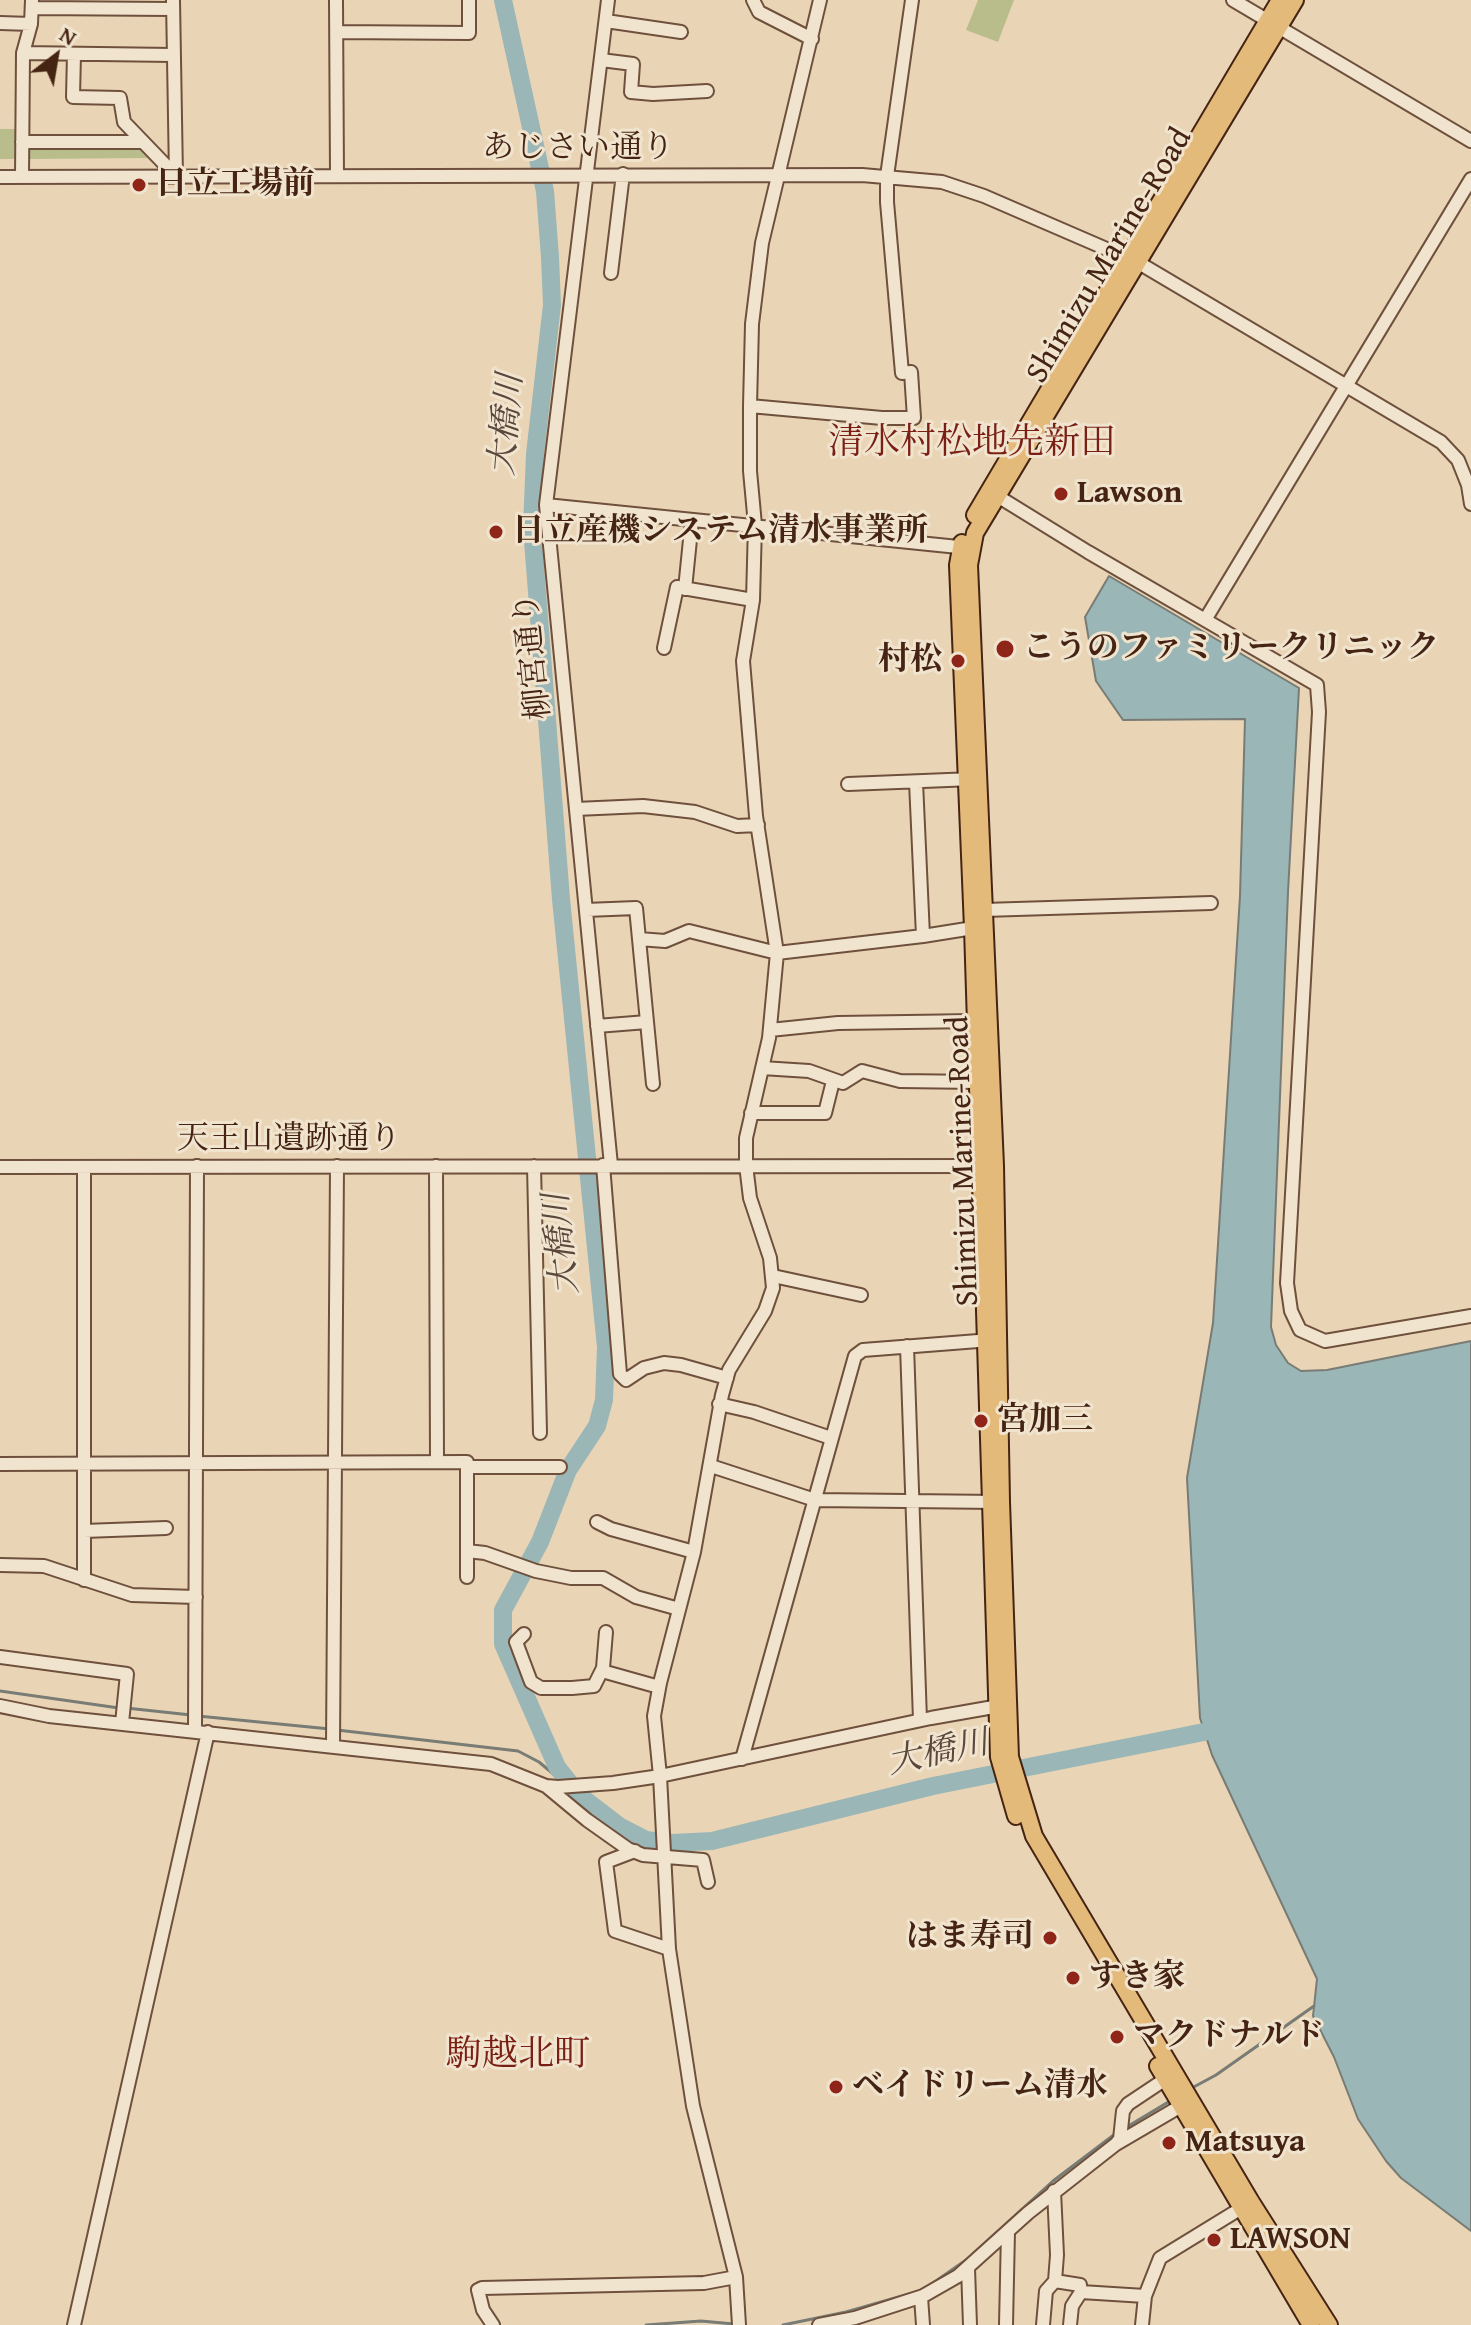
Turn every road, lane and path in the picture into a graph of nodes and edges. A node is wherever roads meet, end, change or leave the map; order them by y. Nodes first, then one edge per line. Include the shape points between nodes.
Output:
1 (336, 0) edge
2 (469, 0) edge
3 (608, 0) edge
4 (753, 0) edge
5 (820, 0) edge
6 (912, 0) edge
7 (1233, 0) edge
8 (1280, 0) edge
9 (1295, 0) edge
10 (32, 4) edge
11 (173, 5) edge
12 (606, 21) junction
13 (0, 23) edge
14 (1273, 23) junction
15 (31, 24) junction
16 (337, 32) junction
17 (681, 32) dead end
18 (812, 39) junction
19 (23, 53) junction
20 (74, 54) junction
21 (173, 55) junction
22 (601, 60) junction
23 (707, 91) dead end
24 (1471, 141) edge
25 (22, 142) junction
26 (142, 142) junction
27 (587, 174) junction
28 (623, 174) junction
29 (337, 175) junction
30 (176, 176) junction
31 (778, 176) junction
32 (887, 176) junction
33 (0, 177) edge
34 (22, 177) junction
35 (1471, 179) edge
36 (1132, 261) junction
37 (611, 273) dead end
38 (1345, 385) junction
39 (750, 406) junction
40 (999, 497) junction
41 (1471, 504) edge
42 (546, 505) junction
43 (692, 520) junction
44 (755, 525) junction
45 (966, 548) junction
46 (685, 589) junction
47 (753, 600) junction
48 (1205, 620) junction
49 (664, 648) dead end
50 (972, 779) junction
51 (916, 782) junction
52 (848, 784) dead end
53 (576, 809) junction
54 (758, 825) junction
55 (1211, 903) dead end
56 (586, 910) junction
57 (984, 910) junction
58 (973, 928) junction
59 (923, 936) junction
60 (639, 939) junction
61 (777, 953) junction
62 (976, 1021) junction
63 (647, 1022) junction
64 (597, 1026) junction
65 (770, 1030) junction
66 (762, 1068) junction
67 (833, 1081) junction
68 (978, 1082) junction
69 (653, 1084) dead end
70 (751, 1113) junction
71 (605, 1165) junction
72 (746, 1165) junction
73 (197, 1166) junction
74 (337, 1166) junction
75 (436, 1166) junction
76 (534, 1166) junction
77 (987, 1166) junction
78 (0, 1167) edge
79 (84, 1168) junction
80 (773, 1276) junction
81 (861, 1295) dead end
82 (1471, 1316) edge
83 (991, 1340) junction
84 (907, 1346) junction
85 (727, 1378) junction
86 (719, 1404) junction
87 (540, 1433) dead end
88 (831, 1438) junction
89 (437, 1462) junction
90 (333, 1463) junction
91 (0, 1464) edge
92 (85, 1464) junction
93 (195, 1464) junction
94 (711, 1466) junction
95 (467, 1467) junction
96 (560, 1467) dead end
97 (815, 1500) junction
98 (912, 1502) junction
99 (995, 1502) junction
100 (597, 1522) dead end
101 (166, 1528) dead end
102 (84, 1531) junction
103 (467, 1551) junction
104 (694, 1552) junction
105 (0, 1565) edge
106 (467, 1577) dead end
107 (84, 1580) junction
108 (196, 1597) junction
109 (679, 1609) junction
110 (606, 1632) dead end
111 (524, 1634) dead end
112 (0, 1657) edge
113 (602, 1671) junction
114 (659, 1687) junction
115 (1003, 1705) junction
116 (0, 1706) edge
117 (920, 1720) junction
118 (122, 1723) junction
119 (202, 1731) junction
120 (333, 1747) junction
121 (742, 1759) junction
122 (660, 1776) junction
123 (552, 1786) junction
124 (635, 1851) junction
125 (664, 1855) junction
126 (708, 1882) dead end
127 (669, 1949) junction
128 (1179, 2091) junction
129 (1118, 2142) junction
130 (1054, 2191) junction
131 (1246, 2205) junction
132 (1008, 2231) junction
133 (968, 2268) junction
134 (736, 2277) junction
135 (1055, 2281) junction
136 (1081, 2292) junction
137 (1145, 2296) junction
138 (921, 2297) junction
139 (739, 2321) edge
140 (74, 2325) edge
141 (493, 2325) edge
142 (819, 2325) edge
143 (923, 2325) edge
144 (970, 2325) edge
145 (1006, 2325) edge
146 (1043, 2325) edge
147 (1070, 2325) edge
148 (1142, 2325) edge
149 (1311, 2325) edge
150 (1329, 2325) edge

1 - 16 street
2 - 16 street via 469,33
3 - 12 street, 柳宮通り
4 - 18 street via 759,12
5 - 18 street
6 - 32 street
7 - 14 street
8 - 14 highway, Shimizu Marine-Road
9 - 14 highway, Shimizu Marine-Road
10 - 11 street
10 - 15 street
11 - 21 street
12 - 17 street
12 - 22 street, 柳宮通り
13 - 15 street
14 - 24 street
14 - 36 highway, Shimizu Marine-Road
15 - 19 street
16 - 29 street
18 - 31 street
19 - 20 street
19 - 25 street
20 - 21 street
20 - 26 street via 73,97 120,98 124,122
21 - 30 street
22 - 23 street via 633,64 631,92
22 - 27 street, 柳宮通り
25 - 26 street
25 - 34 street
26 - 30 street
27 - 28 street, あじさい通り
27 - 29 street, あじさい通り
27 - 42 street, 柳宮通り
28 - 31 street, あじさい通り
28 - 37 street
29 - 30 street, あじさい通り
30 - 34 street, あじさい通り
31 - 32 street, あじさい通り
31 - 39 street via 755,287
32 - 36 street, あじさい通り via 942,182 984,196
32 - 39 street via 902,373 911,372 914,418
33 - 34 street, あじさい通り
35 - 38 street
36 - 38 street, あじさい通り
36 - 40 highway, Shimizu Marine-Road
36 - 45 highway, Shimizu Marine-Road via 966,529
38 - 41 street, あじさい通り via 1441,442 1458,460
38 - 48 street
39 - 44 street
40 - 45 highway, Shimizu Marine-Road
40 - 48 street
42 - 43 street
42 - 53 street, 柳宮通り
43 - 44 street
43 - 46 street
44 - 45 street
44 - 47 street
45 - 50 highway, Shimizu Marine-Road
46 - 47 street
46 - 49 street via 677,587
47 - 54 street via 743,661
48 - 82 street via 1308,678 1319,695 1287,1283 1291,1311 1300,1330 1325,1341
50 - 51 street
50 - 57 highway, Shimizu Marine-Road
50 - 58 highway, Shimizu Marine-Road
51 - 52 street
51 - 59 street
53 - 54 street via 643,806 695,812 737,826
53 - 56 street, 柳宮通り
54 - 61 street
55 - 57 street
56 - 60 street via 636,908
56 - 64 street, 柳宮通り
57 - 77 highway, Shimizu Marine-Road
58 - 59 street
58 - 62 highway, Shimizu Marine-Road
59 - 61 street
60 - 61 street via 665,941 689,931
60 - 63 street
61 - 65 street
62 - 65 street via 838,1023
62 - 68 highway, Shimizu Marine-Road
63 - 64 street
63 - 69 street
64 - 71 street, 柳宮通り
65 - 66 street
66 - 67 street via 809,1071
66 - 70 street
67 - 68 street via 843,1083 862,1071 900,1081
67 - 70 street via 825,1113
68 - 77 highway, Shimizu Marine-Road
70 - 72 street
71 - 72 street
71 - 76 street, 天王山遺跡通り
71 - 85 street, 柳宮通り via 620,1374 626,1380 664,1363
72 - 77 street
72 - 80 street
73 - 74 street, 天王山遺跡通り
73 - 79 street, 天王山遺跡通り
73 - 93 street
74 - 75 street, 天王山遺跡通り
74 - 90 street
75 - 76 street, 天王山遺跡通り
75 - 89 street
76 - 87 street
77 - 83 highway, Shimizu Marine-Road
78 - 79 street, 天王山遺跡通り
79 - 92 street
80 - 81 street
80 - 85 street via 765,1311
83 - 84 street
83 - 99 highway, Shimizu Marine-Road
84 - 88 street via 863,1350 855,1356
84 - 98 street
85 - 86 street
86 - 88 street
86 - 94 street
88 - 97 street
89 - 90 street
89 - 95 street via 467,1462
90 - 93 street
90 - 120 street
91 - 92 street
92 - 93 street
92 - 102 street
93 - 108 street
94 - 97 street
94 - 104 street
95 - 96 street
95 - 103 street
97 - 98 street
97 - 121 street
98 - 99 street
98 - 117 street
99 - 115 highway, Shimizu Marine-Road
100 - 104 street
101 - 102 street
102 - 107 street
103 - 106 street
103 - 109 street via 571,1578 603,1578 636,1597
104 - 109 street
105 - 107 street via 44,1566
107 - 108 street via 132,1595
108 - 119 street
109 - 114 street
110 - 113 street
111 - 113 street via 516,1642 536,1686 594,1686
112 - 118 street via 127,1674
113 - 114 street
114 - 122 street via 654,1716
115 - 117 street
115 - 128 highway, Shimizu Marine-Road via 1004,1757 1012,1790
116 - 118 street
117 - 121 street
118 - 119 street
119 - 120 street
119 - 140 street
120 - 123 street via 491,1764
121 - 122 street
122 - 123 street
122 - 125 street
123 - 124 street via 610,1837
124 - 125 street
124 - 127 street via 606,1862 615,1931
125 - 126 street via 703,1860
125 - 127 street
127 - 134 street via 693,2106
128 - 129 street
128 - 129 street via 1128,2104
128 - 131 highway, Shimizu Marine-Road
129 - 130 street
130 - 132 street
130 - 135 street
131 - 137 street via 1160,2258
131 - 149 highway, Shimizu Marine-Road
131 - 150 highway, Shimizu Marine-Road
132 - 133 street
132 - 145 street
133 - 138 street
133 - 144 street
134 - 139 street
134 - 141 street via 704,2283 482,2288 478,2290 483,2310
135 - 136 street via 1080,2285
135 - 146 street via 1046,2291
136 - 137 street
136 - 147 street via 1072,2306
137 - 148 street
138 - 142 street
138 - 143 street

